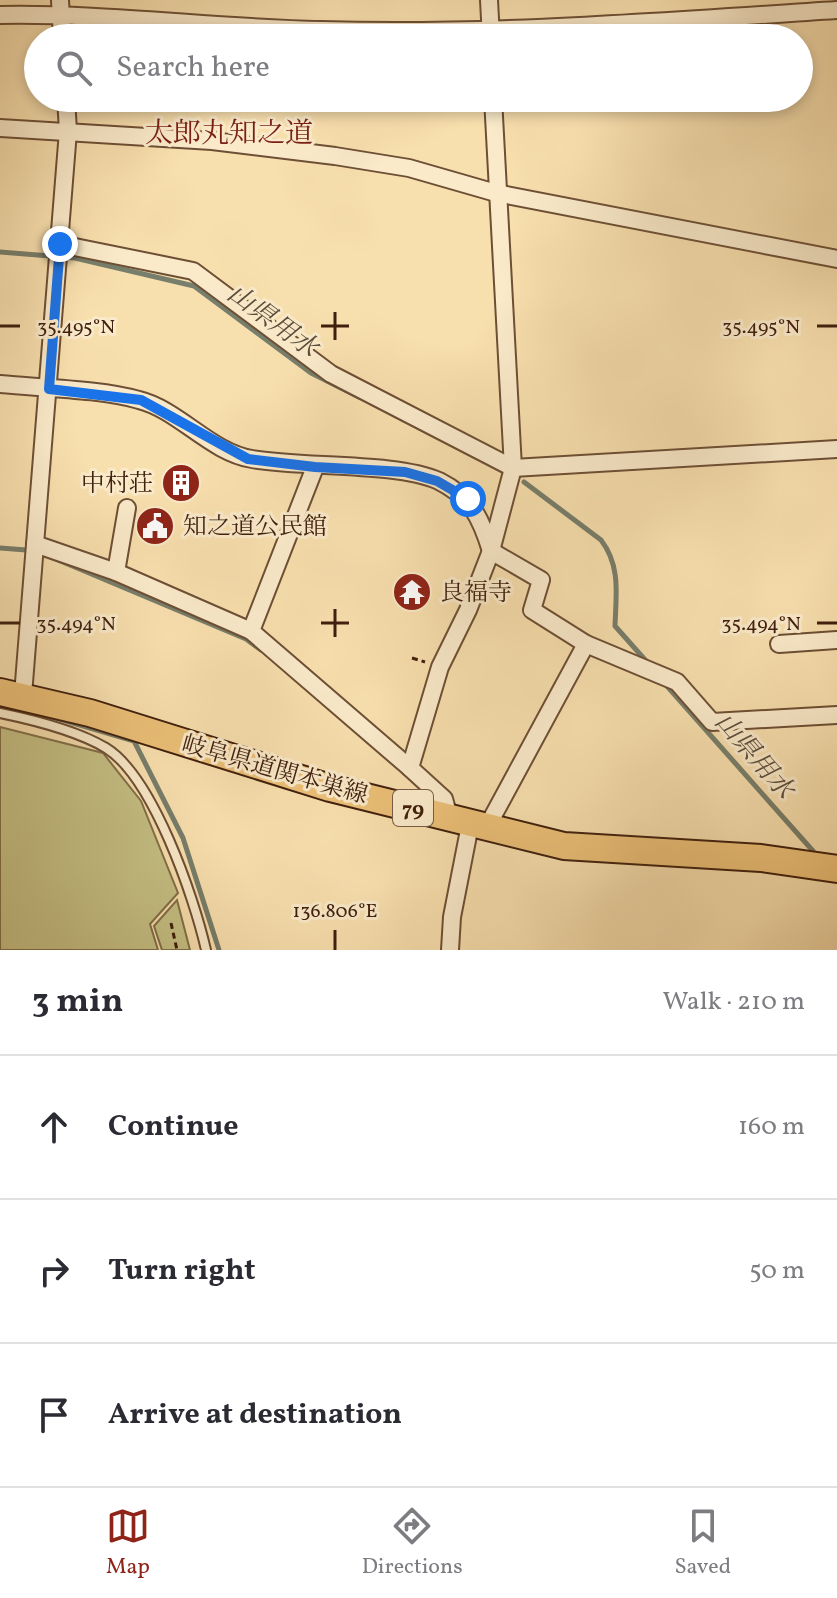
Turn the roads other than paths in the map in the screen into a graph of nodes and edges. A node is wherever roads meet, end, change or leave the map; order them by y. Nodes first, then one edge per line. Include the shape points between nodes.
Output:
1 (489, 0) edge
2 (60, 7) edge
3 (837, 10) edge
4 (0, 15) edge
5 (251, 24) edge
6 (490, 24) edge
7 (643, 24) edge
8 (67, 112) edge
9 (493, 112) edge
10 (0, 128) edge
11 (68, 131) junction
12 (496, 193) junction
13 (59, 253) junction
14 (837, 259) edge
15 (0, 384) edge
16 (49, 389) junction
17 (837, 449) edge
18 (315, 467) junction
19 (513, 468) junction
20 (127, 508) dead end
21 (35, 544) junction
22 (491, 551) junction
23 (116, 572) junction
24 (251, 631) junction
25 (837, 640) edge
26 (586, 644) junction
27 (779, 644) dead end
28 (14, 701) edge
29 (0, 713) edge
30 (837, 715) edge
31 (410, 768) junction
32 (469, 823) junction
33 (837, 869) edge
34 (206, 950) edge
35 (450, 950) edge

1 - 6 street
2 - 4 street
2 - 5 street
3 - 7 street
8 - 11 street
9 - 12 street
10 - 11 street
11 - 12 street via 335,156 409,168
11 - 13 street
12 - 14 street
12 - 19 street
13 - 16 street
13 - 19 street via 193,271 331,374
15 - 16 street
16 - 18 street via 141,400 248,459
16 - 21 street
17 - 19 street
18 - 22 street via 405,472 437,481 468,499
18 - 24 street
19 - 22 street
20 - 23 street
21 - 23 street
21 - 28 street
22 - 26 street via 541,580 532,610
22 - 31 street via 440,667
23 - 24 street
24 - 31 street
25 - 27 street
26 - 30 street via 677,682 712,722
26 - 32 street
28 - 29 lane
28 - 32 main road, 岐阜県道関本巣線 / 79
28 - 34 lane via 122,762 167,837
31 - 32 street
32 - 33 main road, 岐阜県道関本巣線 / 79 via 564,846 761,858
32 - 35 street

